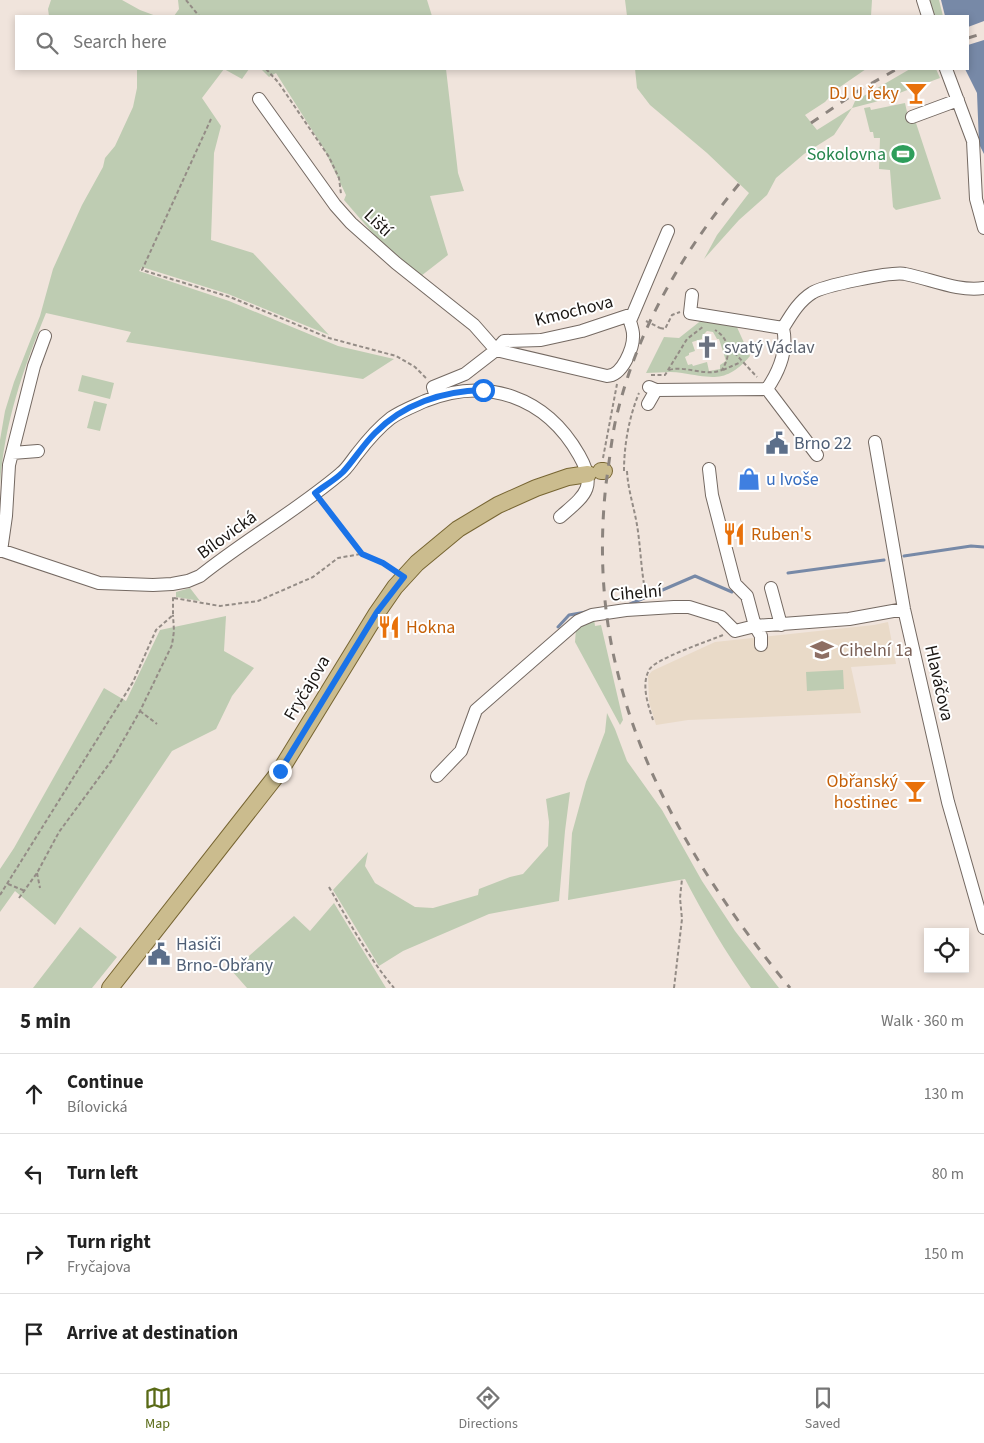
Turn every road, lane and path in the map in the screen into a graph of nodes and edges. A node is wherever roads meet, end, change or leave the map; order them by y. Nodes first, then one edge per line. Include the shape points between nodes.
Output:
1 (187, 0) edge
2 (924, 0) edge
3 (199, 15) edge
4 (928, 15) edge
5 (267, 70) edge
6 (946, 70) edge
7 (259, 99) dead end
8 (958, 100) junction
9 (912, 117) dead end
10 (211, 119) dead end
11 (336, 205) junction
12 (984, 228) edge
13 (668, 231) dead end
14 (984, 288) edge
15 (692, 295) dead end
16 (680, 312) dead end
17 (633, 314) junction
18 (646, 321) dead end
19 (707, 326) dead end
20 (711, 327) dead end
21 (783, 328) junction
22 (45, 336) dead end
23 (729, 347) junction
24 (496, 350) junction
25 (742, 363) junction
26 (722, 370) junction
27 (618, 372) junction
28 (767, 388) junction
29 (652, 389) junction
30 (434, 392) junction
31 (648, 404) dead end
32 (875, 442) dead end
33 (38, 451) dead end
34 (12, 453) junction
35 (817, 455) dead end
36 (708, 469) dead end
37 (598, 472) junction
38 (315, 493) junction
39 (560, 517) dead end
40 (0, 551) edge
41 (362, 554) junction
42 (404, 577) junction
43 (771, 588) dead end
44 (646, 594) dead end
45 (904, 609) junction
46 (173, 615) junction
47 (781, 625) junction
48 (755, 626) junction
49 (735, 631) junction
50 (761, 645) dead end
51 (140, 711) junction
52 (653, 720) dead end
53 (157, 724) dead end
54 (437, 776) dead end
55 (38, 873) junction
56 (682, 879) dead end
57 (8, 884) junction
58 (329, 887) dead end
59 (40, 888) dead end
60 (25, 891) junction
61 (0, 895) edge
62 (19, 898) dead end
63 (984, 928) edge
64 (110, 988) edge
65 (394, 988) edge
66 (674, 988) edge

1 - 3 path
2 - 4 street
5 - 11 path via 329,158 339,178 341,193
6 - 8 street
7 - 11 street, Liští
8 - 9 street
8 - 12 street via 973,141 976,199
10 - 30 path via 142,270 230,297 329,338 396,356 415,367
11 - 24 street, Liští via 351,223 474,326
13 - 17 street, Kmochova
14 - 21 street via 971,290 903,273 864,278 814,291 791,313
15 - 21 street via 690,313
16 - 18 path, bridge via 672,315 665,329
17 - 24 street, Kmochova via 541,340 504,341
17 - 27 street via 630,322 632,341 623,368
19 - 26 path via 687,339 668,372 676,369 708,373
20 - 23 path
21 - 28 street via 785,341 781,365
22 - 34 street
23 - 25 path
23 - 26 path via 728,359
24 - 27 street via 607,376
24 - 30 street, Bílovická
25 - 26 path
25 - 28 path
27 - 37 path
28 - 29 street
28 - 35 street
29 - 31 street
29 - 44 path via 642,386 629,426 624,461 638,526
30 - 37 street, Bílovická via 483,390 506,394 524,402 555,422
30 - 38 street, Bílovická via 391,418 374,433 342,472
32 - 45 street, Hlaváčova
33 - 34 street
34 - 40 street
36 - 48 street via 734,584 746,596
37 - 39 street via 580,500
37 - 42 main road, Fryčajova via 568,477 536,488 475,518 431,550
38 - 40 street, Bílovická via 200,576 172,584 99,584
38 - 41 path
41 - 42 path
41 - 46 path via 338,558 313,577 258,601 220,606 173,598
42 - 64 main road, Fryčajova via 377,612 280,771
43 - 47 street
45 - 47 street via 849,619
45 - 63 street, Hlaváčova via 948,802
46 - 51 path via 172,645
46 - 57 path via 156,630 133,682
47 - 48 street
48 - 49 street
48 - 50 street
49 - 52 path via 650,667 646,697
49 - 54 street, Cihelní via 721,616 690,607 592,615 578,622 476,710 461,751
51 - 53 path
51 - 55 path via 112,760 59,832
55 - 59 path
55 - 60 path
56 - 66 path via 682,919
57 - 60 path
57 - 61 path
58 - 65 path via 360,942
60 - 62 path

